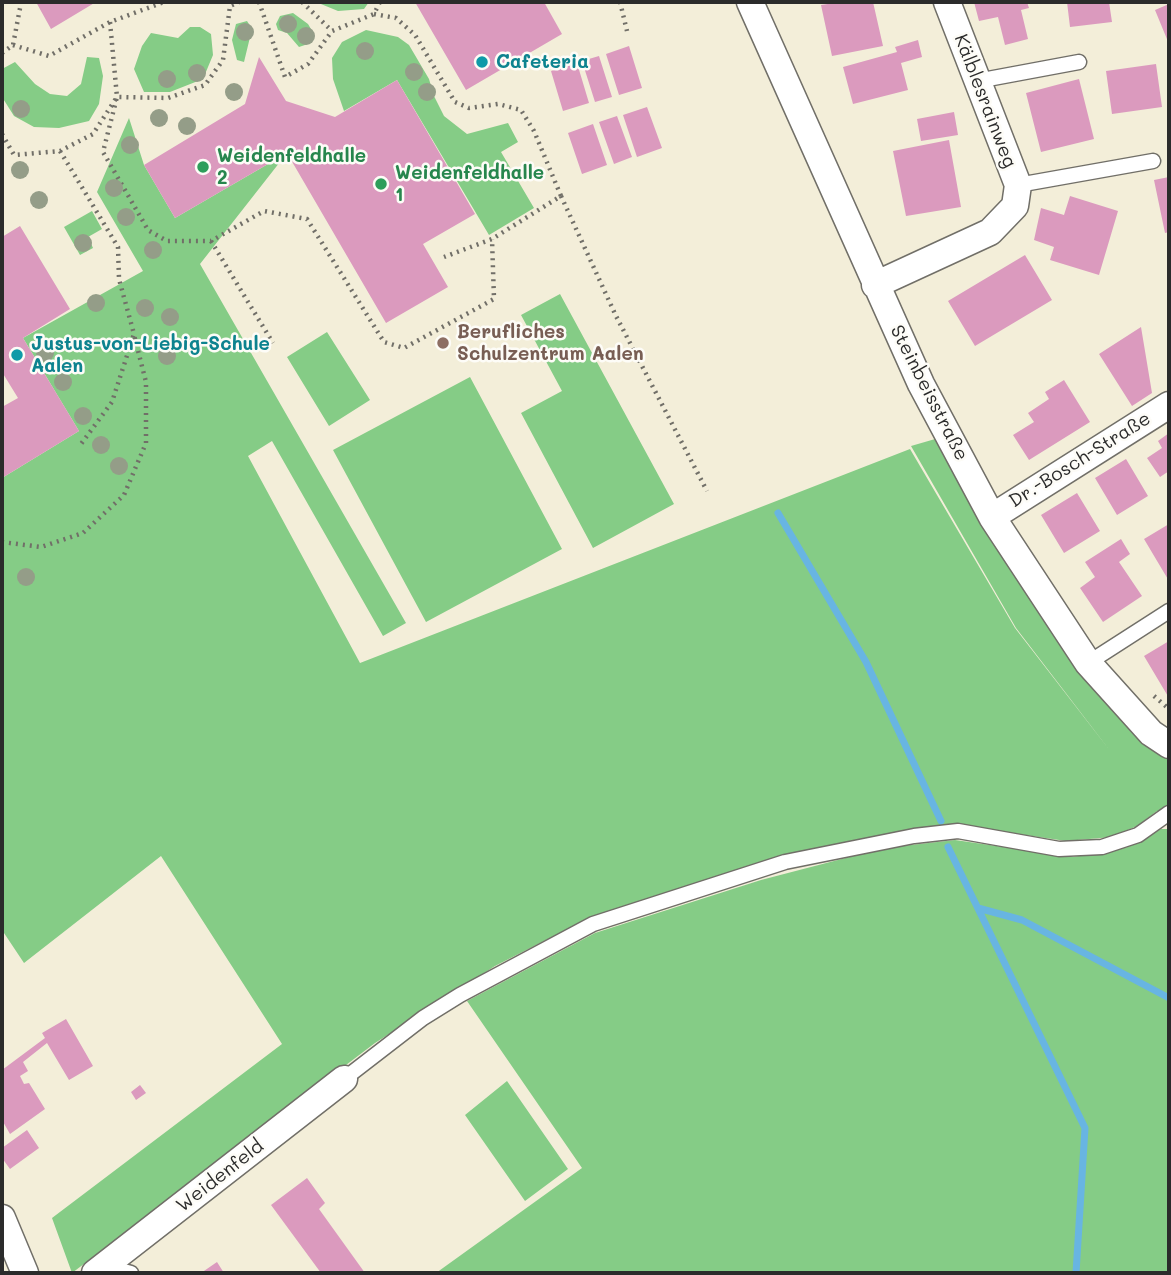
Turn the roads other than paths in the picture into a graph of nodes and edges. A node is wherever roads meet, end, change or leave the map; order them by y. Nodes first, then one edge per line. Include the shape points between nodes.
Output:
1 (750, 2) edge
2 (947, 2) edge
3 (1079, 62) dead end
4 (977, 81) junction
5 (1153, 161) dead end
6 (1018, 185) junction
7 (875, 285) junction
8 (1169, 405) edge
9 (992, 517) junction
10 (1169, 611) edge
11 (1088, 663) junction
12 (1169, 745) edge
13 (1169, 813) edge
14 (344, 1079) joint
15 (2, 1218) edge
16 (100, 1269) edge
17 (25, 1273) edge
18 (131, 1273) edge

1 - 7 street, Steinbeisstraße
2 - 4 street, Kälblesrainweg
3 - 4 lane
4 - 6 street, Kälblesrainweg
5 - 6 lane
6 - 7 street, Kälblesrainweg via 1015,206 990,232
7 - 9 street, Steinbeisstraße via 921,384
8 - 9 street, Dr.-Bosch-Straße
9 - 11 street, Steinbeisstraße
10 - 11 lane
11 - 12 street, Steinbeisstraße via 1151,733
13 - 14 lane via 1138,835 1102,847 1059,849 958,831 914,836 785,863 618,916 460,995
14 - 16 street, Weidenfeld
15 - 17 street
16 - 18 lane

